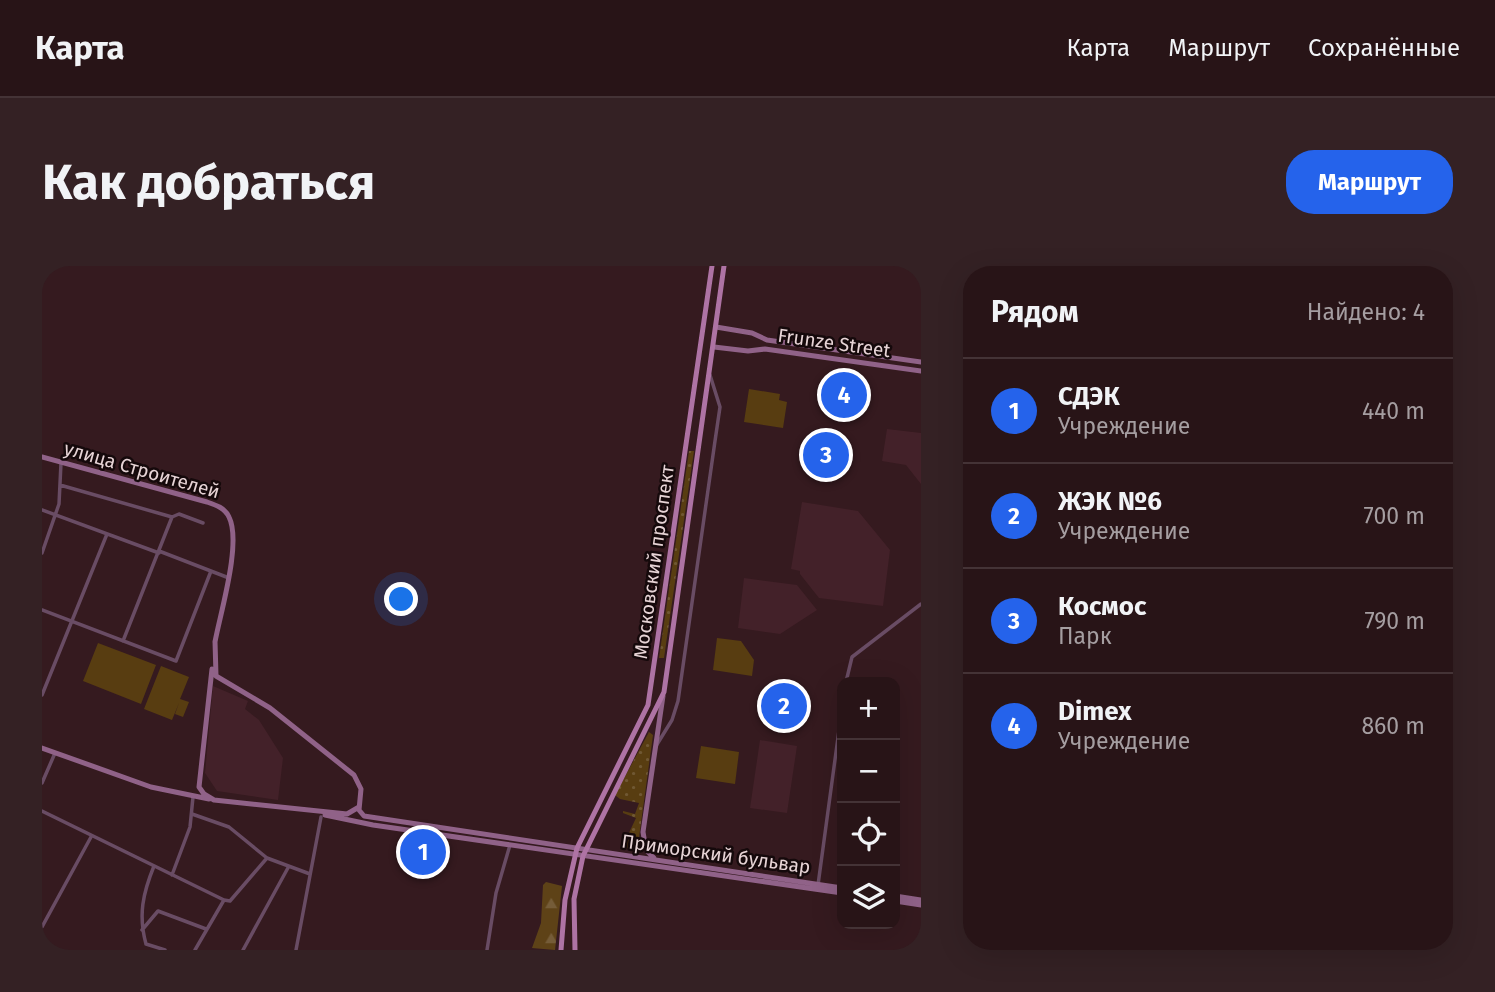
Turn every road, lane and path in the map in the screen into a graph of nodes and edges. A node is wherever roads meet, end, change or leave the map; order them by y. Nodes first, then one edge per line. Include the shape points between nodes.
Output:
1 (712, 266) edge
2 (724, 266) edge
3 (704, 325) junction
4 (716, 327) junction
5 (755, 334) junction
6 (767, 340) junction
7 (702, 345) junction
8 (714, 347) junction
9 (765, 349) junction
10 (752, 351) junction
11 (921, 362) edge
12 (921, 371) edge
13 (709, 374) junction
14 (42, 457) edge
15 (61, 463) junction
16 (60, 485) junction
17 (42, 510) edge
18 (55, 515) junction
19 (172, 517) junction
20 (203, 523) dead end
21 (107, 534) junction
22 (159, 552) junction
23 (42, 553) edge
24 (211, 571) junction
25 (229, 578) junction
26 (921, 604) edge
27 (42, 610) edge
28 (71, 621) junction
29 (123, 641) junction
30 (215, 641) junction
31 (653, 677) junction
32 (847, 677) edge
33 (666, 679) junction
34 (223, 682) junction
35 (664, 692) junction
36 (209, 694) junction
37 (42, 695) edge
38 (653, 716) junction
39 (644, 717) junction
40 (658, 728) junction
41 (667, 729) junction
42 (838, 740) edge
43 (42, 748) edge
44 (655, 748) junction
45 (55, 753) junction
46 (42, 783) edge
47 (200, 787) junction
48 (185, 795) junction
49 (193, 797) junction
50 (214, 800) junction
51 (359, 807) junction
52 (298, 809) junction
53 (42, 811) edge
54 (192, 814) junction
55 (321, 817) dead end
56 (374, 822) junction
57 (92, 836) junction
58 (511, 841) junction
59 (577, 848) junction
60 (584, 853) junction
61 (575, 855) junction
62 (267, 858) junction
63 (664, 862) junction
64 (154, 866) junction
65 (289, 866) junction
66 (310, 874) junction
67 (173, 875) junction
68 (818, 885) junction
69 (837, 890) edge
70 (837, 890) edge
71 (224, 900) junction
72 (900, 900) edge
73 (921, 902) edge
74 (42, 928) edge
75 (206, 929) junction
76 (142, 930) junction
77 (42, 943) edge
78 (146, 944) junction
79 (57, 950) edge
80 (144, 950) edge
81 (165, 950) edge
82 (195, 950) edge
83 (243, 950) edge
84 (296, 950) edge
85 (487, 950) edge
86 (561, 950) edge
87 (575, 950) edge

1 - 3 main road, Московский проспект
2 - 4 main road, Московский проспект
3 - 4 main road, Frunze Street
3 - 7 main road, Московский проспект
4 - 5 main road, Frunze Street
4 - 8 main road, Московский проспект
5 - 6 main road, Frunze Street
5 - 10 main road via 758,342
6 - 9 main road via 762,344
6 - 11 main road, Frunze Street
7 - 8 main road, Frunze Street
7 - 31 main road, Московский проспект
8 - 10 main road, Frunze Street
8 - 13 main road, Московский проспект
9 - 10 main road, Frunze Street
9 - 12 main road, Frunze Street
13 - 33 main road, Московский проспект
13 - 41 street via 720,407 718,424 678,701
14 - 15 main road, улица Строителей
15 - 16 street
15 - 25 main road, улица Строителей via 220,507 232,528
16 - 18 street
16 - 19 street
17 - 18 street
18 - 21 street
18 - 23 street
19 - 20 street via 179,514
19 - 22 street
21 - 22 street
21 - 28 street
22 - 24 street
22 - 29 street
24 - 25 street
24 - 29 street via 176,662
25 - 30 main road, улица Строителей
26 - 32 street via 852,657
27 - 28 street
28 - 29 street
28 - 37 street
30 - 34 main road via 215,673
30 - 36 main road
31 - 33 main road via 658,685
31 - 39 main road, Московский проспект
33 - 35 main road, Московский проспект
34 - 36 main road via 213,685
34 - 51 main road via 270,708 354,775 361,789
35 - 38 main road, Московский проспект
35 - 40 main road, Московский проспект
36 - 47 main road
38 - 39 main road via 651,708
38 - 60 main road, Московский проспект
39 - 59 main road, Московский проспект
40 - 41 street via 661,732
40 - 44 main road, Московский проспект
41 - 44 street
42 - 68 street
43 - 45 main road
44 - 63 main road, Московский проспект via 643,838 649,855
45 - 46 street
45 - 48 main road
47 - 48 main road
47 - 50 main road
48 - 49 main road
49 - 50 main road
49 - 54 street
50 - 52 main road
51 - 52 main road via 347,814
51 - 56 main road, Приморский бульвар
52 - 56 main road, Приморский бульвар
53 - 57 street
54 - 62 street via 229,827
54 - 67 street
55 - 66 street
56 - 58 main road, Приморский бульвар
57 - 64 street
57 - 74 street
58 - 59 main road, Приморский бульвар
58 - 61 main road, Приморский бульвар
58 - 85 street
59 - 60 main road
59 - 61 main road, Московский проспект
60 - 61 main road, Приморский бульвар
60 - 63 main road, Приморский бульвар
60 - 70 main road
60 - 87 main road, Московский проспект via 573,916
61 - 86 main road, Московский проспект
62 - 65 street
62 - 71 street via 230,901
63 - 68 main road, Приморский бульвар
64 - 67 street
64 - 76 street via 145,889
65 - 66 street
65 - 83 street
66 - 84 street
67 - 71 street
68 - 69 main road, Приморский бульвар
71 - 75 street
72 - 73 main road
75 - 76 street via 158,911
75 - 82 street
76 - 78 street
77 - 79 street
78 - 80 street
78 - 81 street

